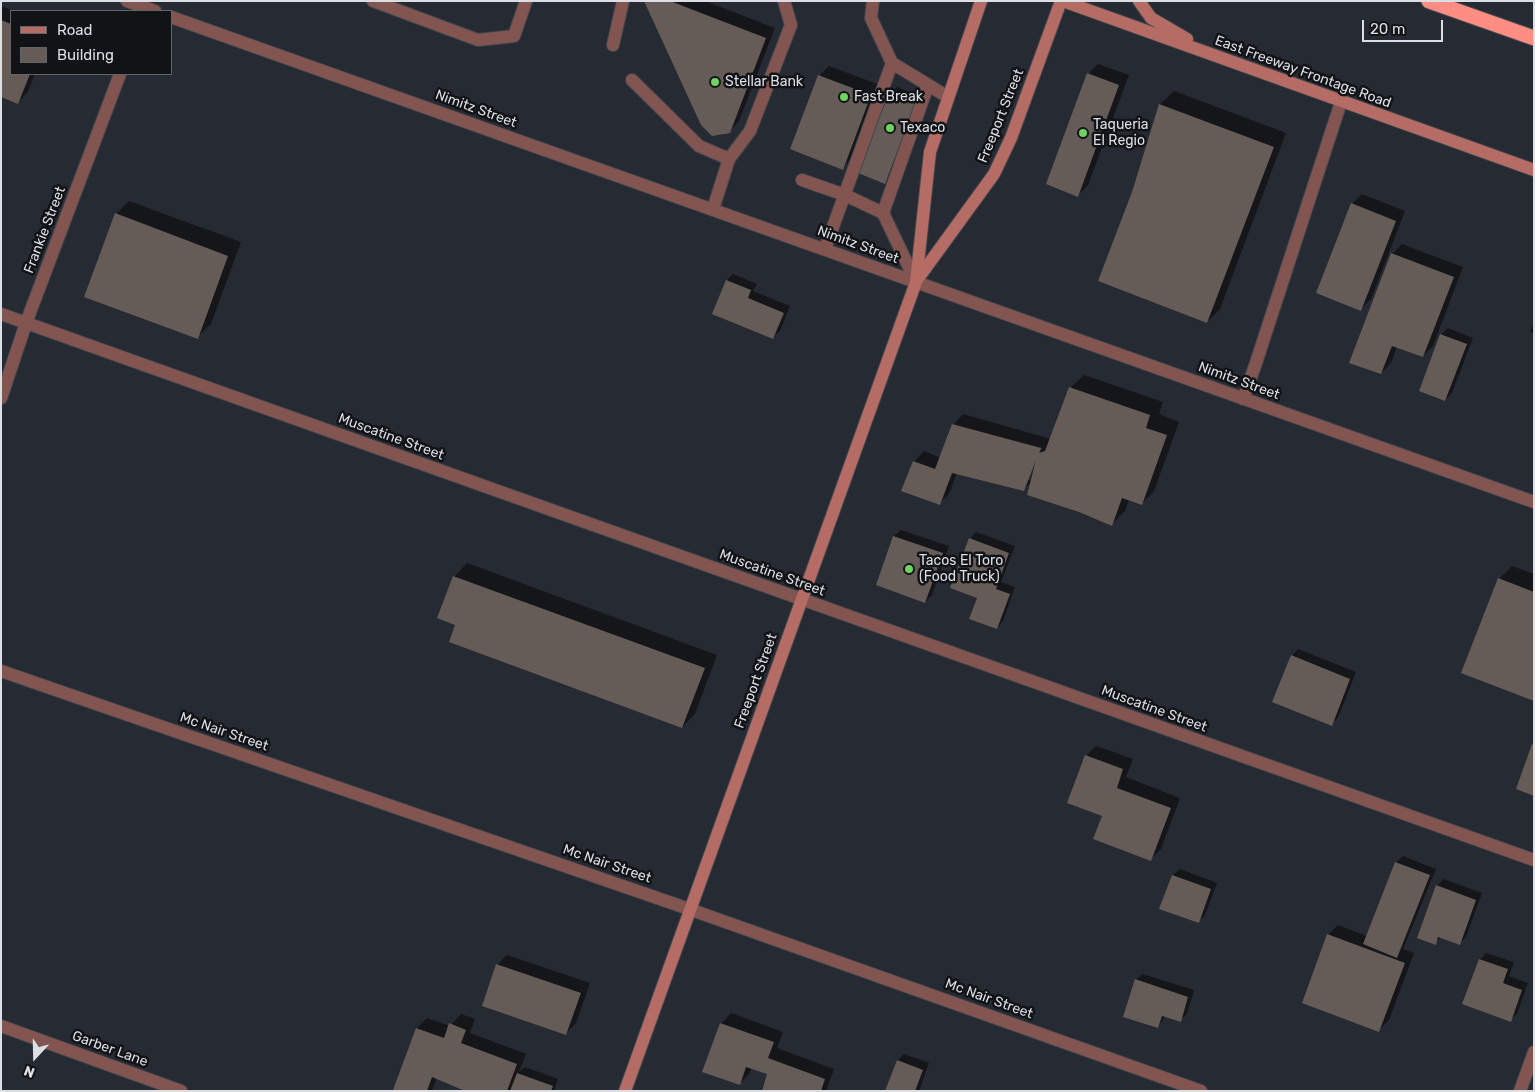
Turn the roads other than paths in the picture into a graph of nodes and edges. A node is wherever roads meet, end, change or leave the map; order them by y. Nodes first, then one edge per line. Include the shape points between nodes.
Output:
1 (127, 1) edge
2 (373, 1) edge
3 (526, 1) edge
4 (623, 1) edge
5 (784, 1) edge
6 (873, 1) edge
7 (981, 1) edge
8 (1062, 1) edge
9 (1139, 1) edge
10 (1429, 1) edge
11 (148, 8) edge
12 (172, 17) edge
13 (1534, 38) edge
14 (613, 45) dead end
15 (892, 63) junction
16 (1237, 65) junction
17 (120, 75) edge
18 (632, 80) dead end
19 (928, 85) junction
20 (948, 97) junction
21 (1341, 102) junction
22 (729, 159) junction
23 (1534, 170) edge
24 (802, 180) dead end
25 (845, 195) junction
26 (713, 209) junction
27 (882, 212) junction
28 (826, 250) junction
29 (916, 282) junction
30 (1, 314) edge
31 (26, 323) junction
32 (1, 398) edge
33 (1243, 398) junction
34 (1534, 502) edge
35 (801, 599) junction
36 (1, 671) edge
37 (1534, 860) edge
38 (689, 909) junction
39 (1, 1026) edge
40 (1534, 1052) edge
41 (181, 1091) edge
42 (625, 1091) edge
43 (1201, 1091) edge
44 (1520, 1091) edge

1 - 11 street
2 - 3 street via 478,40 514,36
4 - 14 street
5 - 22 street via 791,25 750,132
6 - 15 street via 871,18
7 - 20 main road, Freeport Street
8 - 16 main road, East Freeway Frontage Road
8 - 29 main road, Freeport Street via 1011,138 994,174
9 - 16 main road via 1151,18
10 - 13 highway
12 - 26 street, Nimitz Street
15 - 19 street
15 - 25 street
16 - 21 main road, East Freeway Frontage Road
17 - 31 street, Frankie Street
18 - 22 street via 699,146
19 - 20 street
19 - 27 street
20 - 29 main road, Freeport Street via 930,152
21 - 23 main road, East Freeway Frontage Road
21 - 33 street
22 - 26 street
24 - 25 street
25 - 27 street
25 - 28 street
26 - 28 street, Nimitz Street
27 - 29 street
28 - 29 street, Nimitz Street
29 - 33 street, Nimitz Street
29 - 35 main road, Freeport Street
30 - 31 street, Muscatine Street
31 - 32 street, Frankie Street
31 - 35 street, Muscatine Street
33 - 34 street, Nimitz Street
35 - 37 street, Muscatine Street
35 - 38 main road, Freeport Street
36 - 38 street, Mc Nair Street
38 - 42 main road, Freeport Street
38 - 43 street, Mc Nair Street
39 - 41 street, Garber Lane
40 - 44 street

